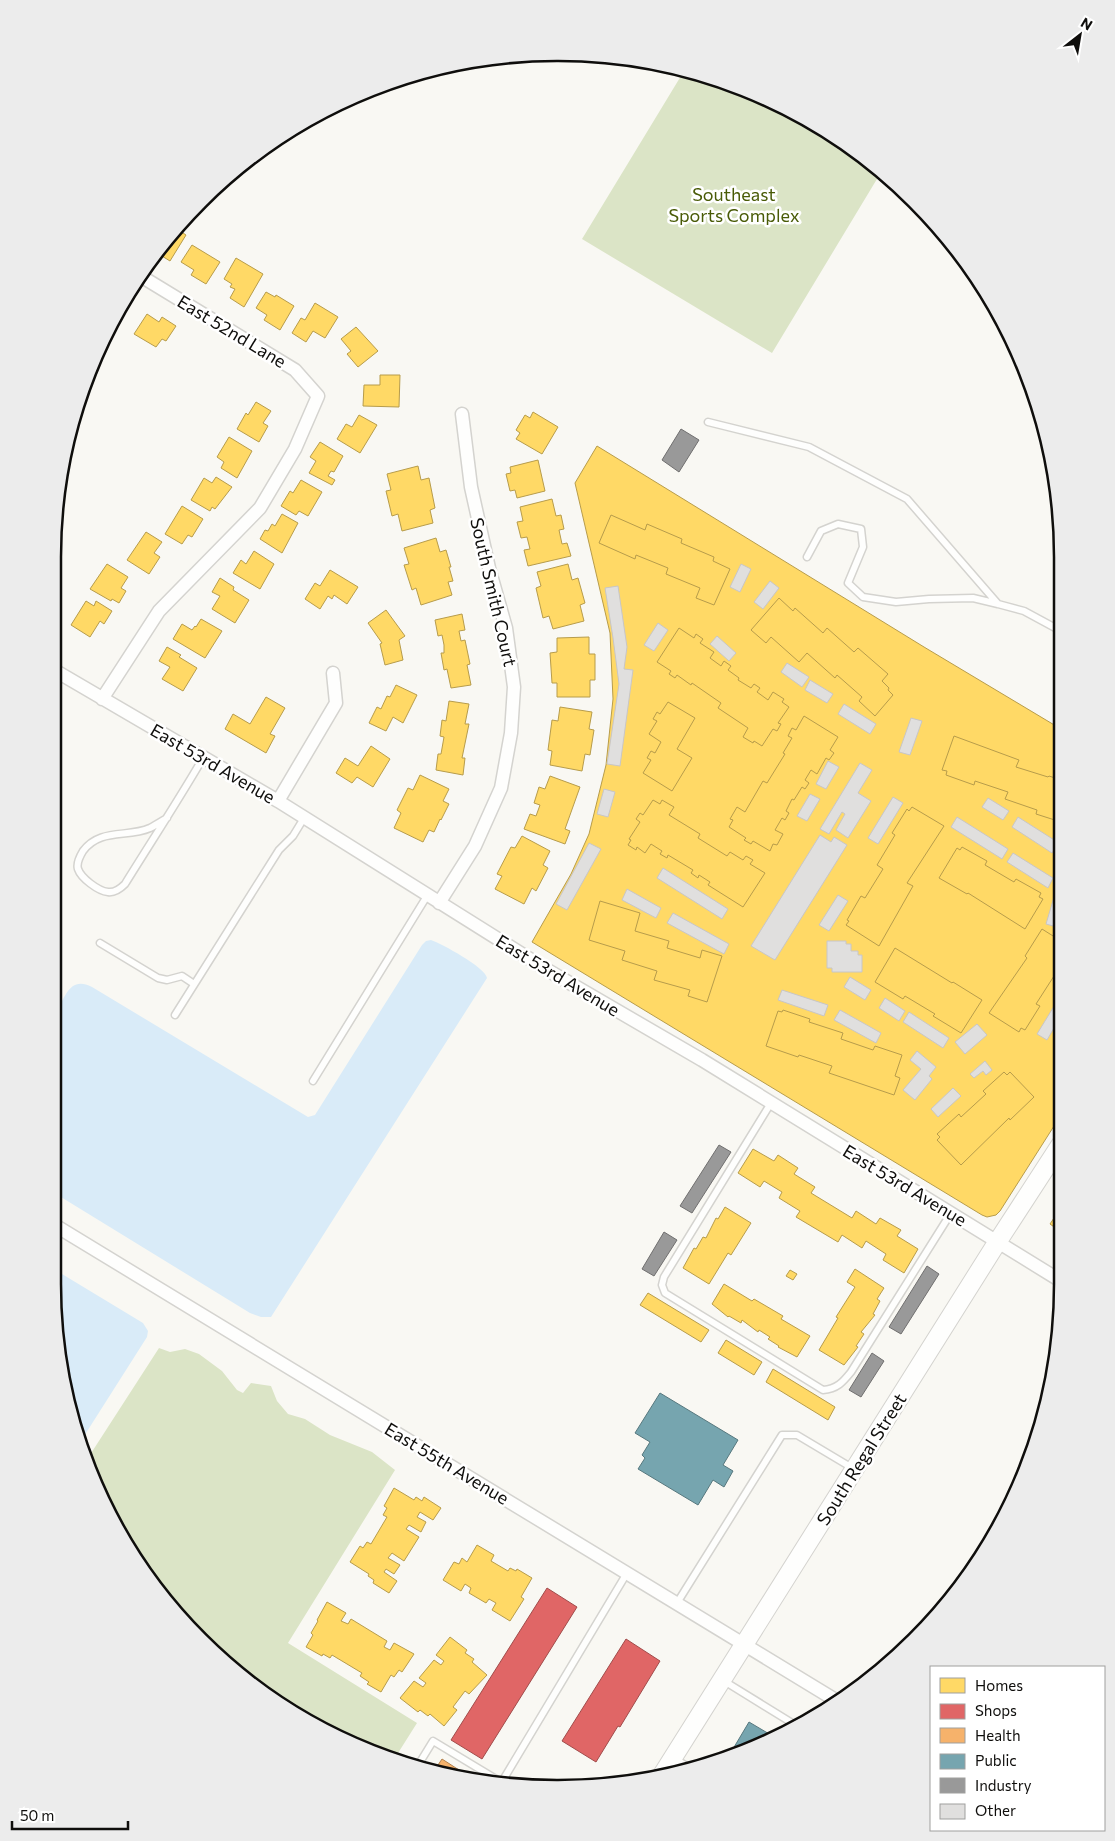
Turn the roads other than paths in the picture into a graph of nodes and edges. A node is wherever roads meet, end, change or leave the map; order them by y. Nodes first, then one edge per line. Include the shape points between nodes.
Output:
1 (147, 280) edge
2 (462, 414) dead end
3 (708, 422) dead end
4 (807, 557) dead end
5 (998, 604) junction
6 (1054, 627) edge
7 (333, 673) dead end
8 (61, 674) edge
9 (102, 699) junction
10 (203, 758) junction
11 (278, 801) junction
12 (167, 818) junction
13 (304, 818) junction
14 (428, 896) junction
15 (439, 903) junction
16 (100, 944) dead end
17 (194, 984) junction
18 (175, 1014) dead end
19 (313, 1081) dead end
20 (771, 1103) junction
21 (1054, 1155) edge
22 (951, 1213) junction
23 (61, 1229) edge
24 (998, 1241) junction
25 (1054, 1277) edge
26 (855, 1470) junction
27 (627, 1573) junction
28 (677, 1603) junction
29 (745, 1644) junction
30 (723, 1680) junction
31 (831, 1697) edge
32 (790, 1722) edge
33 (673, 1757) junction
34 (421, 1760) edge
35 (684, 1764) edge
36 (667, 1767) edge
37 (489, 1775) edge
38 (507, 1777) edge

1 - 9 street, East 52nd Lane via 295,370 318,396 295,449 260,508 159,611
2 - 15 street, South Smith Court via 470,487 488,568 506,628 514,687 511,733 501,788 475,846
3 - 5 lane via 810,447 907,499
4 - 5 lane via 821,531 838,524 861,529 863,547 848,582 863,597 896,602 973,598
5 - 6 lane via 1024,611
7 - 11 street via 336,703
8 - 9 street, East 53rd Avenue
9 - 10 street, East 53rd Avenue
10 - 11 street, East 53rd Avenue
10 - 12 lane
11 - 13 street, East 53rd Avenue
12 - 12 lane via 118,891 103,890 83,876 78,868 78,859 96,839 150,828
13 - 14 street, East 53rd Avenue
13 - 17 lane via 279,850
14 - 15 street, East 53rd Avenue
14 - 19 lane
15 - 20 street, East 53rd Avenue
16 - 17 lane via 158,978 167,980 182,976
17 - 18 lane
20 - 22 street, East 53rd Avenue
20 - 22 lane via 662,1285 665,1293 823,1390 833,1389 844,1382
21 - 24 main road, South Regal Street
22 - 24 street, East 53rd Avenue
23 - 27 street, East 55th Avenue
24 - 25 street, East 53rd Avenue
24 - 26 main road, South Regal Street
26 - 28 lane via 797,1434 782,1435
26 - 29 main road, South Regal Street
27 - 28 street, East 55th Avenue
27 - 38 lane
28 - 29 street, East 55th Avenue
29 - 30 main road, South Regal Street
29 - 31 street, East 55th Avenue
30 - 32 lane
30 - 33 main road, South Regal Street
33 - 35 lane
33 - 36 main road, South Regal Street
34 - 37 lane via 433,1741

